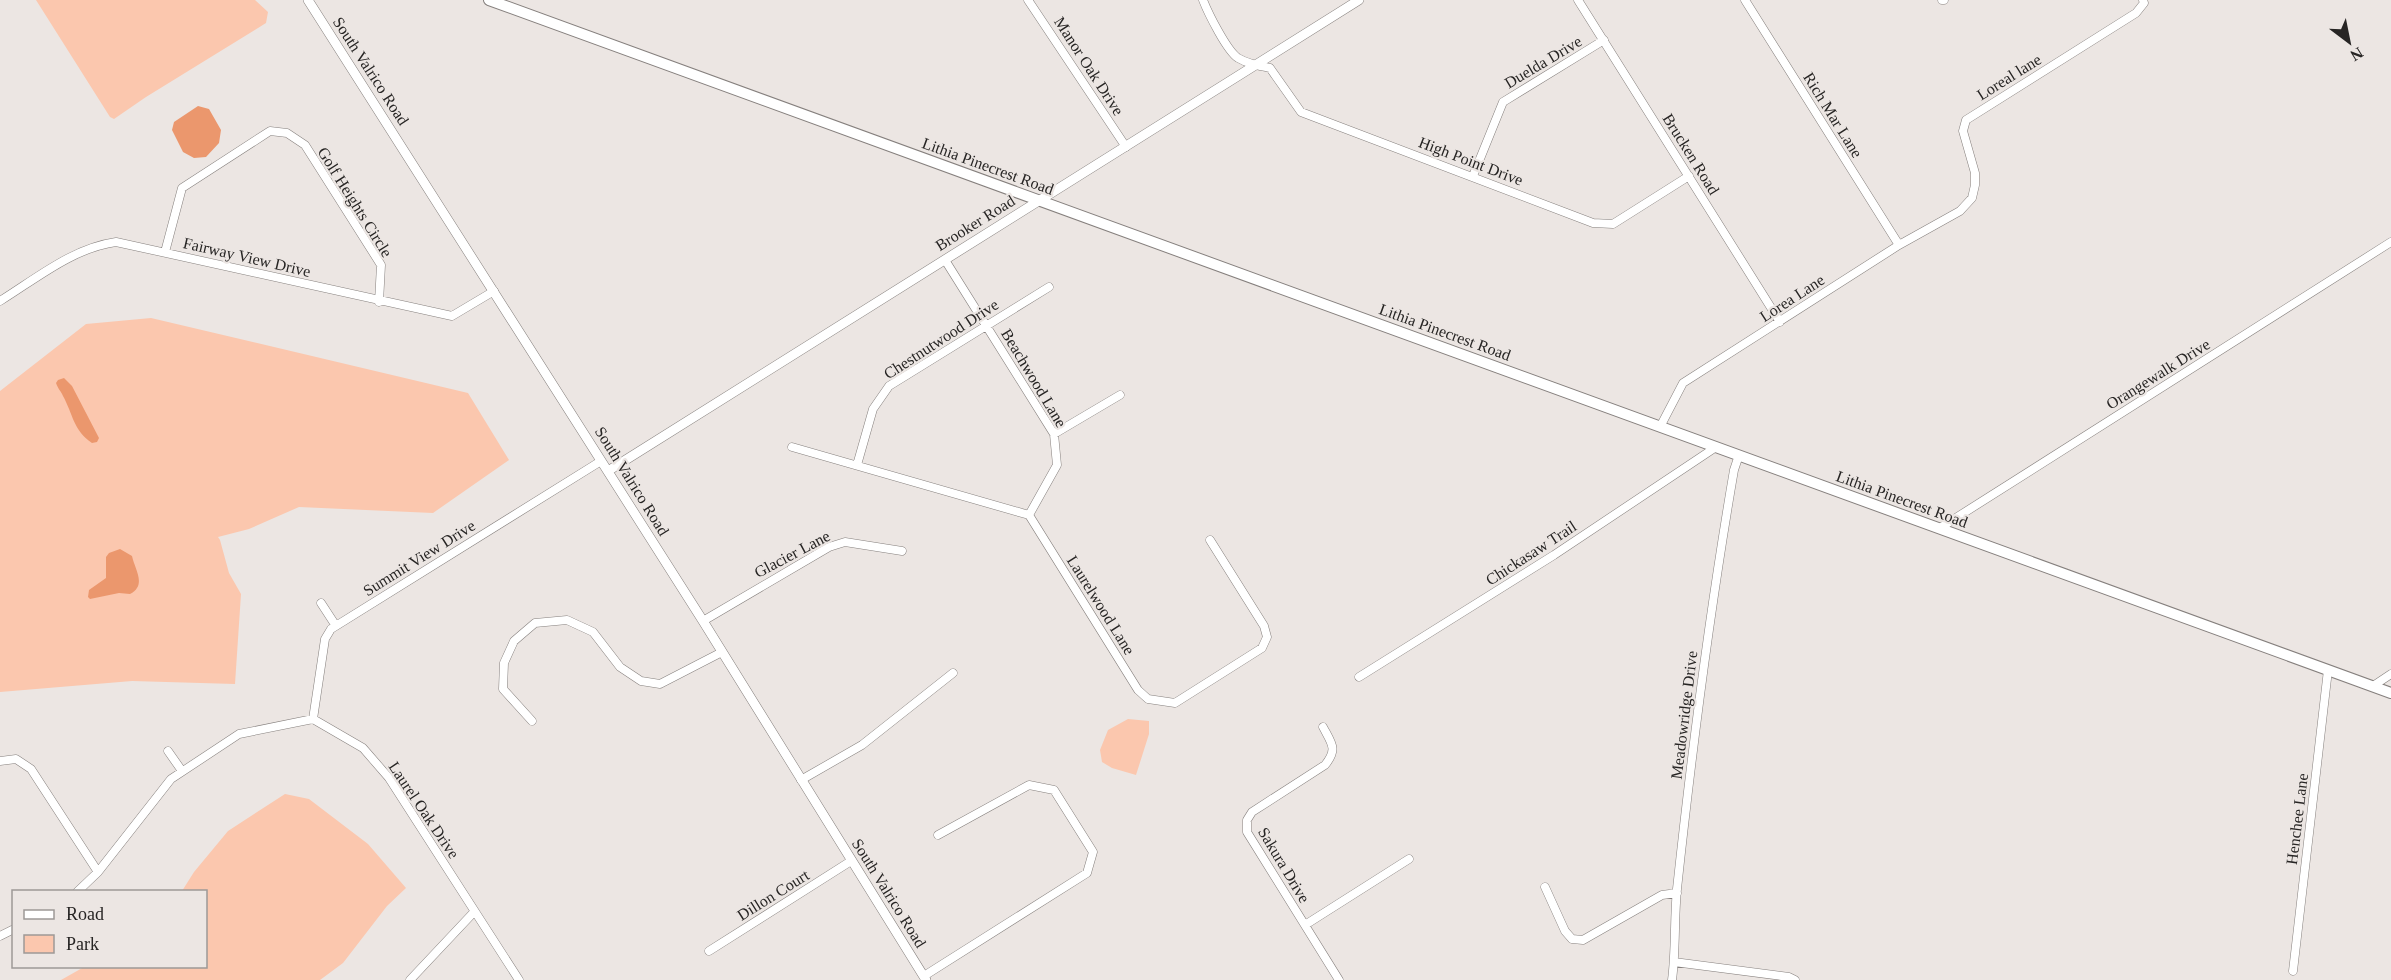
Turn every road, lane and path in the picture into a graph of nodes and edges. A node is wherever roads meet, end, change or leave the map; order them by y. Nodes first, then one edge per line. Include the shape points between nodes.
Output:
1 (308, 0) edge
2 (489, 0) edge
3 (1028, 0) edge
4 (1203, 0) edge
5 (1359, 0) edge
6 (1578, 0) edge
7 (1745, 0) edge
8 (2143, 0) edge
9 (1604, 40) junction
10 (1255, 65) junction
11 (1125, 147) junction
12 (1473, 176) junction
13 (1689, 176) junction
14 (1040, 201) junction
15 (1960, 211) joint
16 (2391, 242) edge
17 (1899, 245) junction
18 (165, 252) junction
19 (945, 260) junction
20 (1048, 287) dead end
21 (494, 291) junction
22 (0, 301) edge
23 (379, 302) junction
24 (1780, 322) junction
25 (986, 325) junction
26 (1120, 394) dead end
27 (1660, 427) junction
28 (1054, 434) junction
29 (792, 447) dead end
30 (1716, 447) junction
31 (1739, 455) junction
32 (601, 461) junction
33 (857, 465) junction
34 (608, 471) junction
35 (1029, 515) junction
36 (1940, 528) junction
37 (1210, 540) dead end
38 (902, 551) dead end
39 (321, 603) dead end
40 (703, 621) junction
41 (336, 626) junction
42 (722, 652) junction
43 (2328, 670) junction
44 (953, 673) dead end
45 (2391, 674) edge
46 (1359, 677) dead end
47 (2373, 686) junction
48 (2391, 693) edge
49 (313, 719) junction
50 (532, 721) dead end
51 (1323, 727) dead end
52 (168, 751) dead end
53 (0, 760) edge
54 (182, 771) junction
55 (801, 780) junction
56 (938, 835) dead end
57 (1409, 860) dead end
58 (851, 861) junction
59 (98, 872) junction
60 (1545, 887) dead end
61 (78, 890) edge
62 (1677, 893) junction
63 (474, 912) junction
64 (1305, 925) junction
65 (709, 951) dead end
66 (1674, 962) junction
67 (2293, 971) dead end
68 (925, 978) edge
69 (410, 980) edge
70 (519, 980) edge
71 (1339, 980) edge
72 (1672, 980) edge
73 (1795, 980) edge

1 - 21 street, South Valrico Road
2 - 14 main road, Lithia Pinecrest Road
3 - 11 street, Manor Oak Drive
4 - 10 street, High Point Drive via 1236,57
5 - 10 street, Brooker Road
6 - 9 street, Brucken Road
7 - 17 street, Rich Mar Lane
8 - 15 street, Loreal lane via 2136,13 1966,120 1963,131 1975,185 1972,198
9 - 12 street, Duelda Drive via 1503,102
9 - 13 street, Brucken Road
10 - 11 street, Brooker Road
10 - 12 street, High Point Drive via 1270,68 1301,112
11 - 14 street, Brooker Road
12 - 13 street, High Point Drive via 1593,223 1613,224
13 - 24 street, Brucken Road
14 - 19 street, Brooker Road
14 - 27 main road, Lithia Pinecrest Road
15 - 17 street, Lorea Lane
16 - 36 street, Orangewalk Drive
17 - 24 street, Lorea Lane
18 - 22 street, Fairway View Drive via 116,242 95,245
18 - 23 street, Fairway View Drive
18 - 23 street, Golf Heights Circle via 182,188 270,131 286,133 304,145 381,265
19 - 25 street, Beachwood Lane
19 - 34 street, Brooker Road
20 - 25 street, Chestnutwood Drive
21 - 23 street, Fairway View Drive via 453,316
21 - 32 street, South Valrico Road
24 - 27 street, Lorea Lane via 1683,383
25 - 28 street, Beachwood Lane
25 - 33 street, Chestnutwood Drive via 889,386 873,409
26 - 28 street
27 - 30 main road, Lithia Pinecrest Road
28 - 35 street, Beachwood Lane via 1057,465
29 - 33 street
30 - 31 main road, Lithia Pinecrest Road
30 - 46 street, Chickasaw Trail via 1554,555
31 - 36 main road, Lithia Pinecrest Road
31 - 62 street, Meadowridge Drive via 1714,590
32 - 34 street, South Valrico Road
32 - 41 street, Summit View Drive
33 - 35 street
34 - 40 street, South Valrico Road
35 - 37 street, Laurelwood Lane via 1138,690 1148,699 1164,703 1175,703 1266,642 1264,626
36 - 43 main road, Lithia Pinecrest Road
38 - 40 street, Glacier Lane via 845,542 829,547
39 - 41 street
40 - 42 street, South Valrico Road
41 - 49 street via 325,639
42 - 50 street via 660,684 640,681 620,666 593,632 567,620 535,623 514,641 504,663 504,689
42 - 55 street, South Valrico Road
43 - 47 main road, Lithia Pinecrest Road
43 - 67 street, Henchee Lane
44 - 55 street via 862,745
45 - 47 street
47 - 48 main road, Lithia Pinecrest Road
49 - 54 street via 239,734
49 - 63 street, Laurel Oak Drive via 363,748 388,778
51 - 64 street, Sakura Drive via 1333,746 1333,756 1246,820 1247,831
52 - 54 street
53 - 59 street via 16,759 31,769
54 - 59 street via 171,779
55 - 58 street, South Valrico Road
56 - 68 street via 1029,785 1054,790 1093,852 1087,873
57 - 64 street
58 - 65 street, Dillon Court
58 - 68 street, South Valrico Road
59 - 61 street
60 - 62 street via 1565,931 1572,939 1582,940 1662,895
62 - 66 street, Meadowridge Drive
63 - 69 street
63 - 70 street, Laurel Oak Drive
64 - 71 street, Sakura Drive
66 - 72 street, Meadowridge Drive
66 - 73 street

